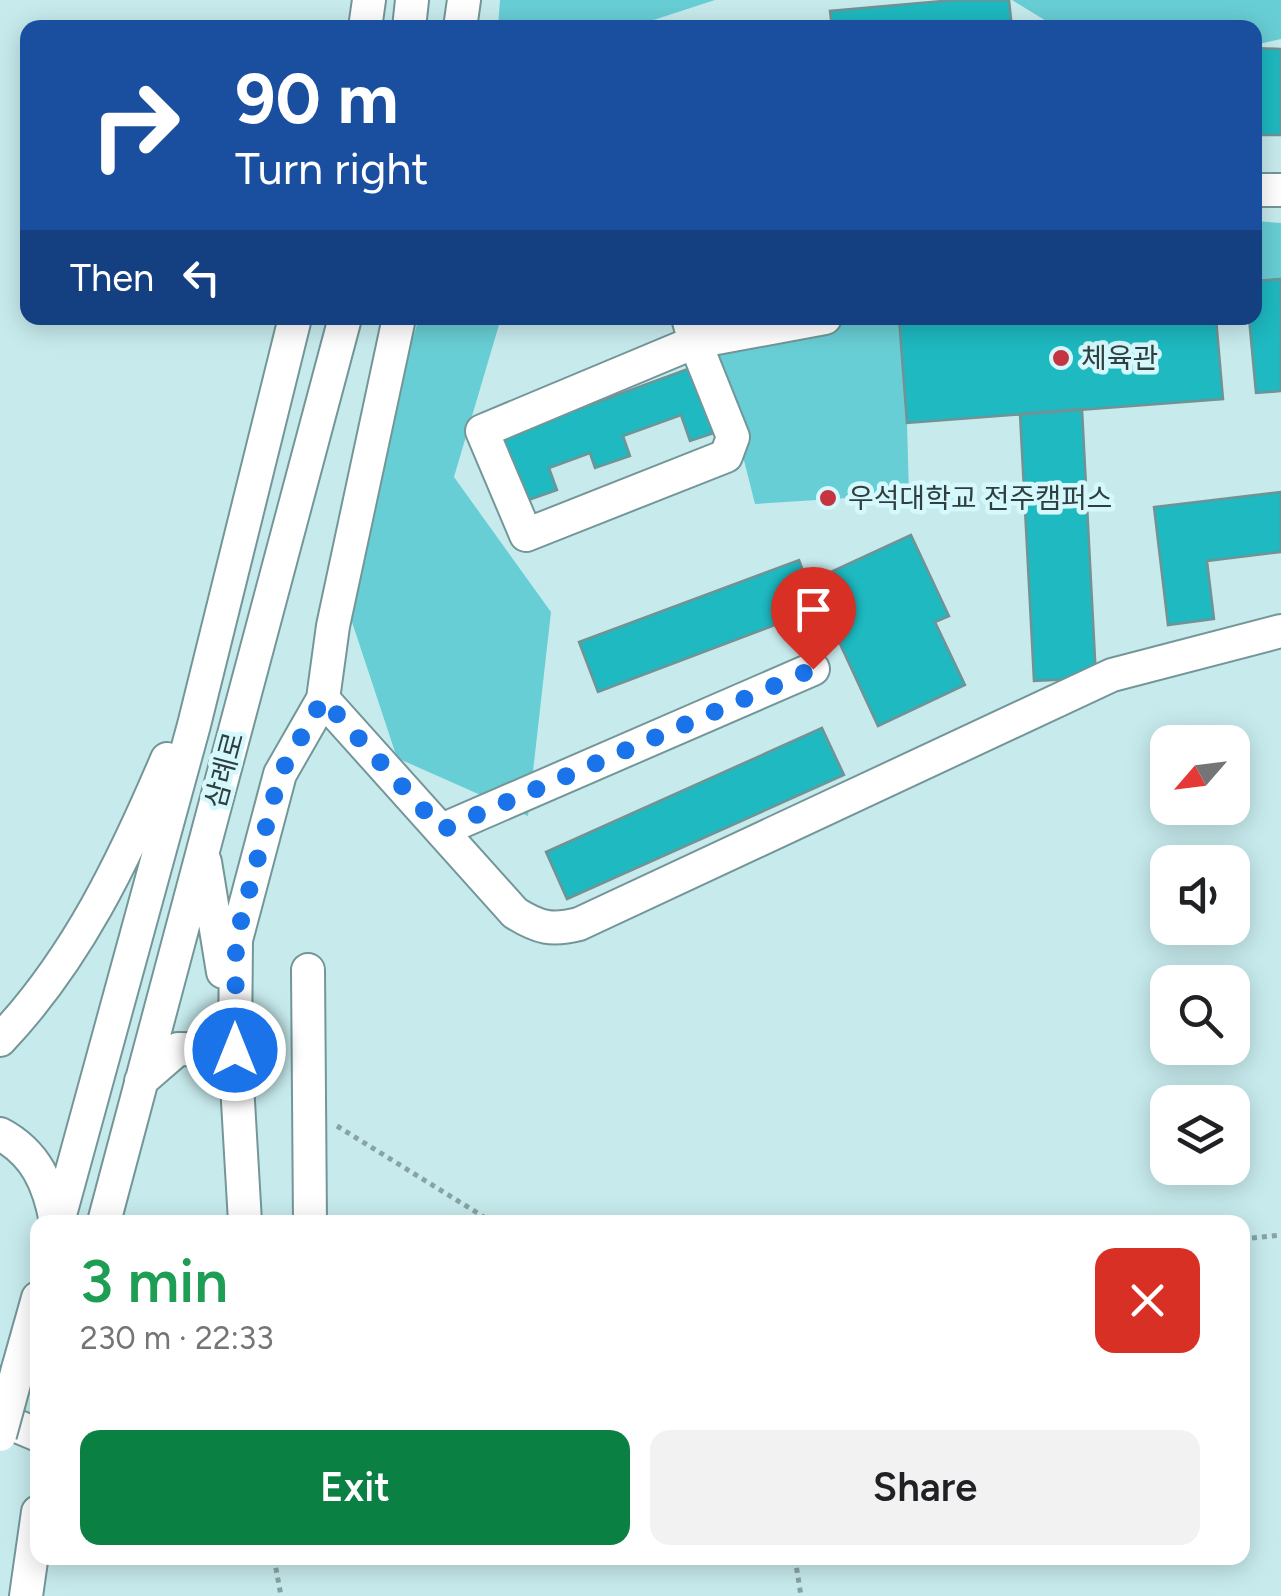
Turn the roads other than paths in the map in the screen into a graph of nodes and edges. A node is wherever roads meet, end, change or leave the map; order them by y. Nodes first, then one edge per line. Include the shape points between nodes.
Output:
1 (293, 325) edge
2 (343, 325) edge
3 (398, 325) edge
4 (747, 325) edge
5 (692, 330) edge
6 (1281, 630) edge
7 (210, 658) junction
8 (813, 669) dead end
9 (323, 699) junction
10 (442, 830) junction
11 (203, 848) junction
12 (308, 970) dead end
13 (0, 1040) edge
14 (235, 1050) junction
15 (141, 1080) junction
16 (0, 1134) edge
17 (55, 1215) edge
18 (59, 1215) edge
19 (106, 1215) edge
20 (245, 1215) edge
21 (310, 1215) edge
22 (30, 1326) edge
23 (0, 1419) edge
24 (30, 1432) edge
25 (0, 1436) edge
26 (30, 1565) edge
27 (26, 1596) edge

1 - 7 street, 삼례로
2 - 11 street, 삼례로
3 - 9 street
4 - 5 street
5 - 5 street via 482,431 526,535 726,456 733,437
6 - 10 street via 1112,675 556,930 538,928 515,913
7 - 13 street via 125,858 29,1010
7 - 18 street, 삼례로
8 - 10 street
9 - 10 street
9 - 14 street via 280,774 236,940
11 - 14 street
11 - 15 street, 삼례로
12 - 21 street
14 - 15 street via 178,1048
14 - 20 street
15 - 19 street, 삼례로
16 - 17 street via 33,1159
22 - 25 street, bridge
23 - 24 street
26 - 27 street

